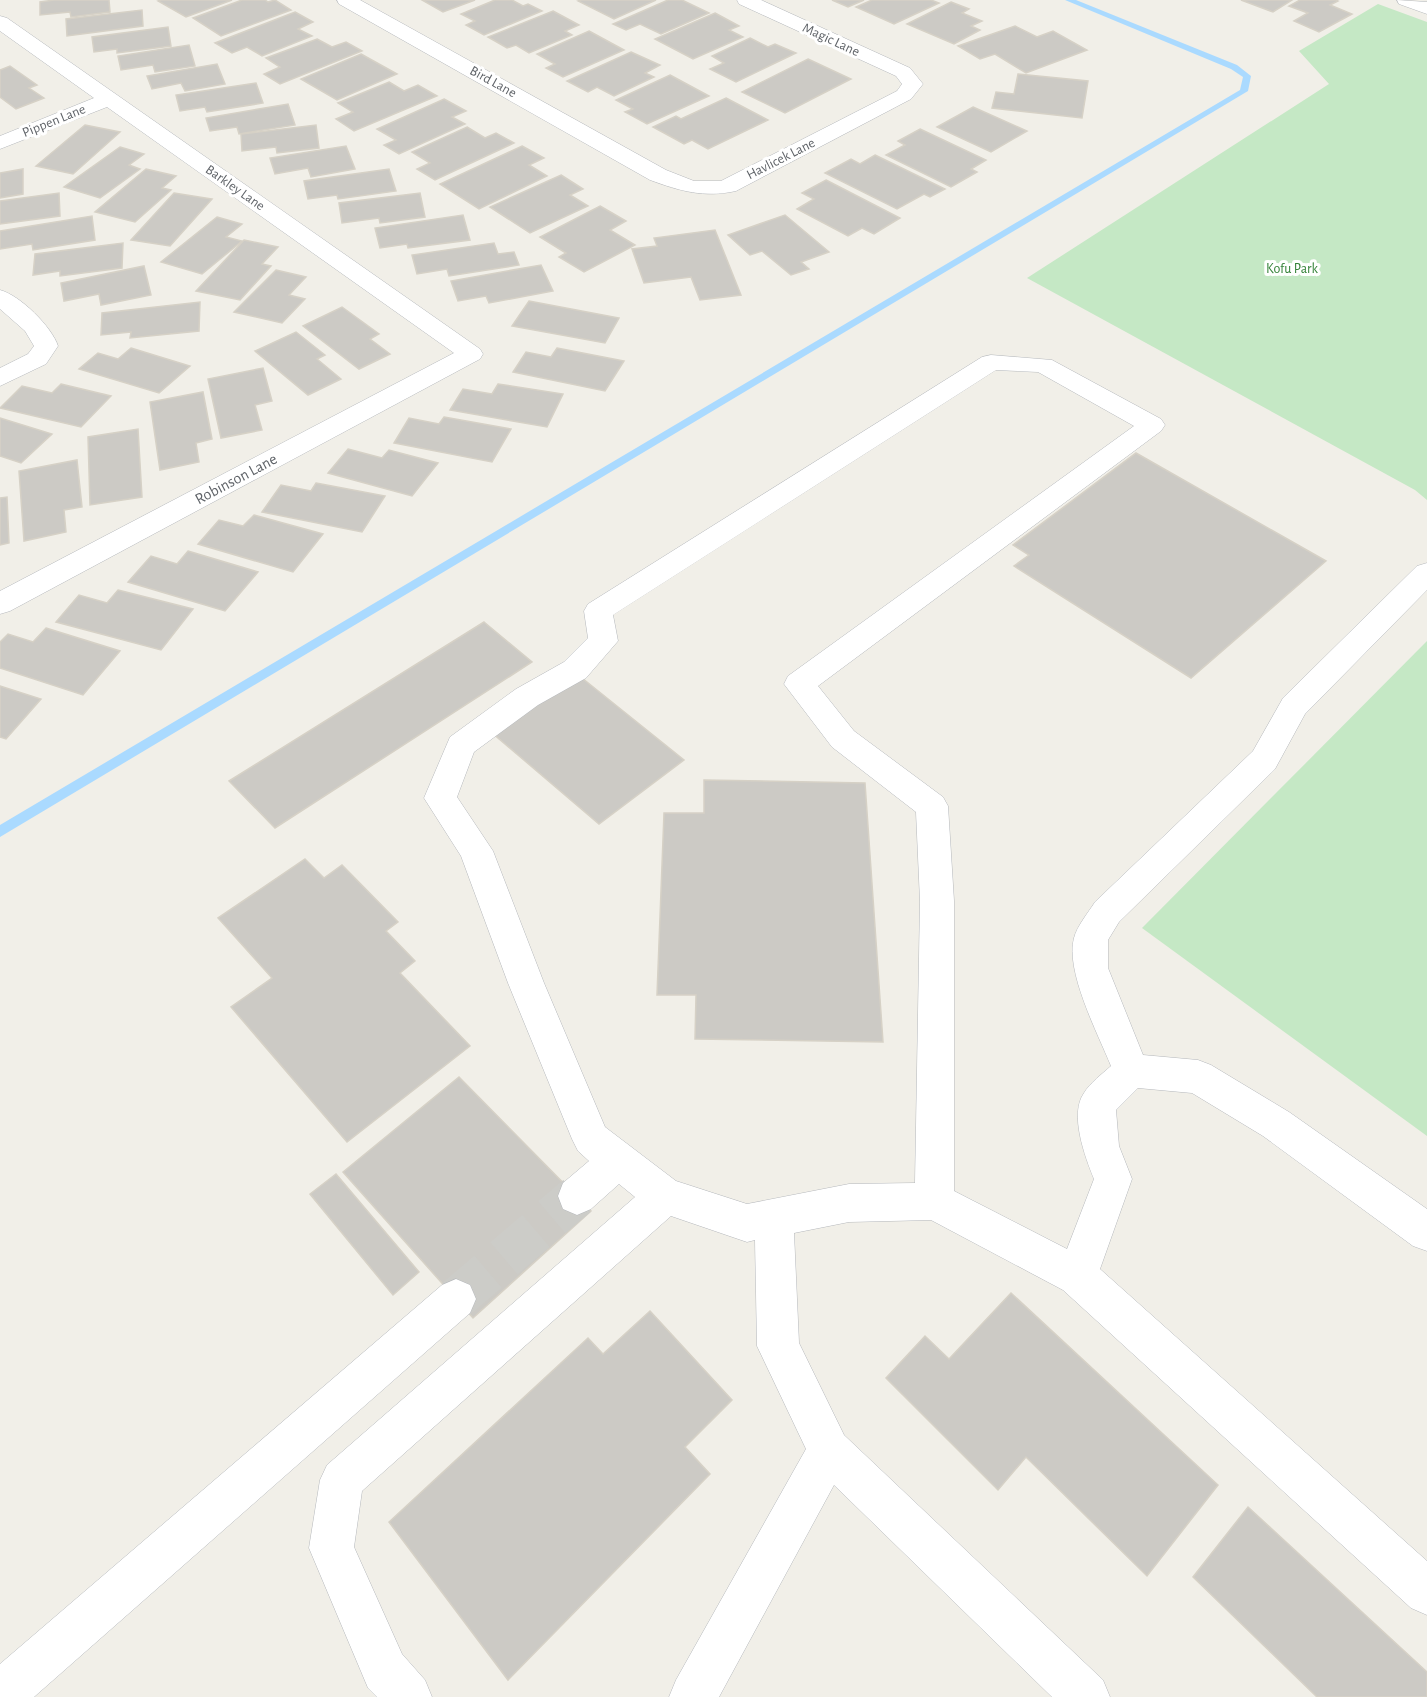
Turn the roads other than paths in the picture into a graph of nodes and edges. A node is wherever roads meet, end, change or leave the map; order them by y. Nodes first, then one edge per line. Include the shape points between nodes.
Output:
1 (346, 0) edge
2 (746, 0) edge
3 (1406, 0) edge
4 (1427, 8) edge
5 (0, 22) edge
6 (913, 84) joint
7 (109, 99) junction
8 (0, 143) edge
9 (641, 165) joint
10 (0, 297) edge
11 (471, 354) joint
12 (0, 378) edge
13 (1427, 573) edge
14 (0, 604) edge
15 (1131, 1071) junction
16 (619, 1160) junction
17 (577, 1196) tunnel mouth
18 (665, 1196) junction
19 (934, 1201) junction
20 (774, 1218) junction
21 (1427, 1232) edge
22 (1077, 1276) junction
23 (456, 1299) tunnel mouth
24 (829, 1450) junction
25 (1427, 1592) edge
26 (0, 1695) edge
27 (408, 1697) edge
28 (693, 1697) edge
29 (1086, 1697) edge

1 - 9 street, Bird Lane
2 - 6 street, Magic Lane via 903,72
3 - 4 street
5 - 7 street, Barkley Lane
6 - 9 street, Havlicek Lane via 904,95 717,189 691,188
7 - 8 street, Pippen Lane
7 - 11 street, Barkley Lane
10 - 12 street via 45,339 46,346 27,366
11 - 14 street, Robinson Lane
13 - 15 street via 1294,706 1264,760 1107,912 1091,938 1090,968
15 - 21 street via 1198,1077 1276,1124
15 - 22 street via 1097,1104 1100,1146 1113,1179
16 - 17 street
16 - 18 street
16 - 19 street via 591,1139 476,851 440,798 461,744 527,697 575,670 603,641 598,611 992,362 1043,365 1152,425 799,684 843,740 932,806 937,901
18 - 20 street via 747,1223
18 - 27 street via 342,1480 331,1548 386,1671
19 - 20 street via 849,1203
19 - 22 street
20 - 24 street via 778,1346
22 - 25 street
23 - 26 street
24 - 28 street
24 - 29 street

